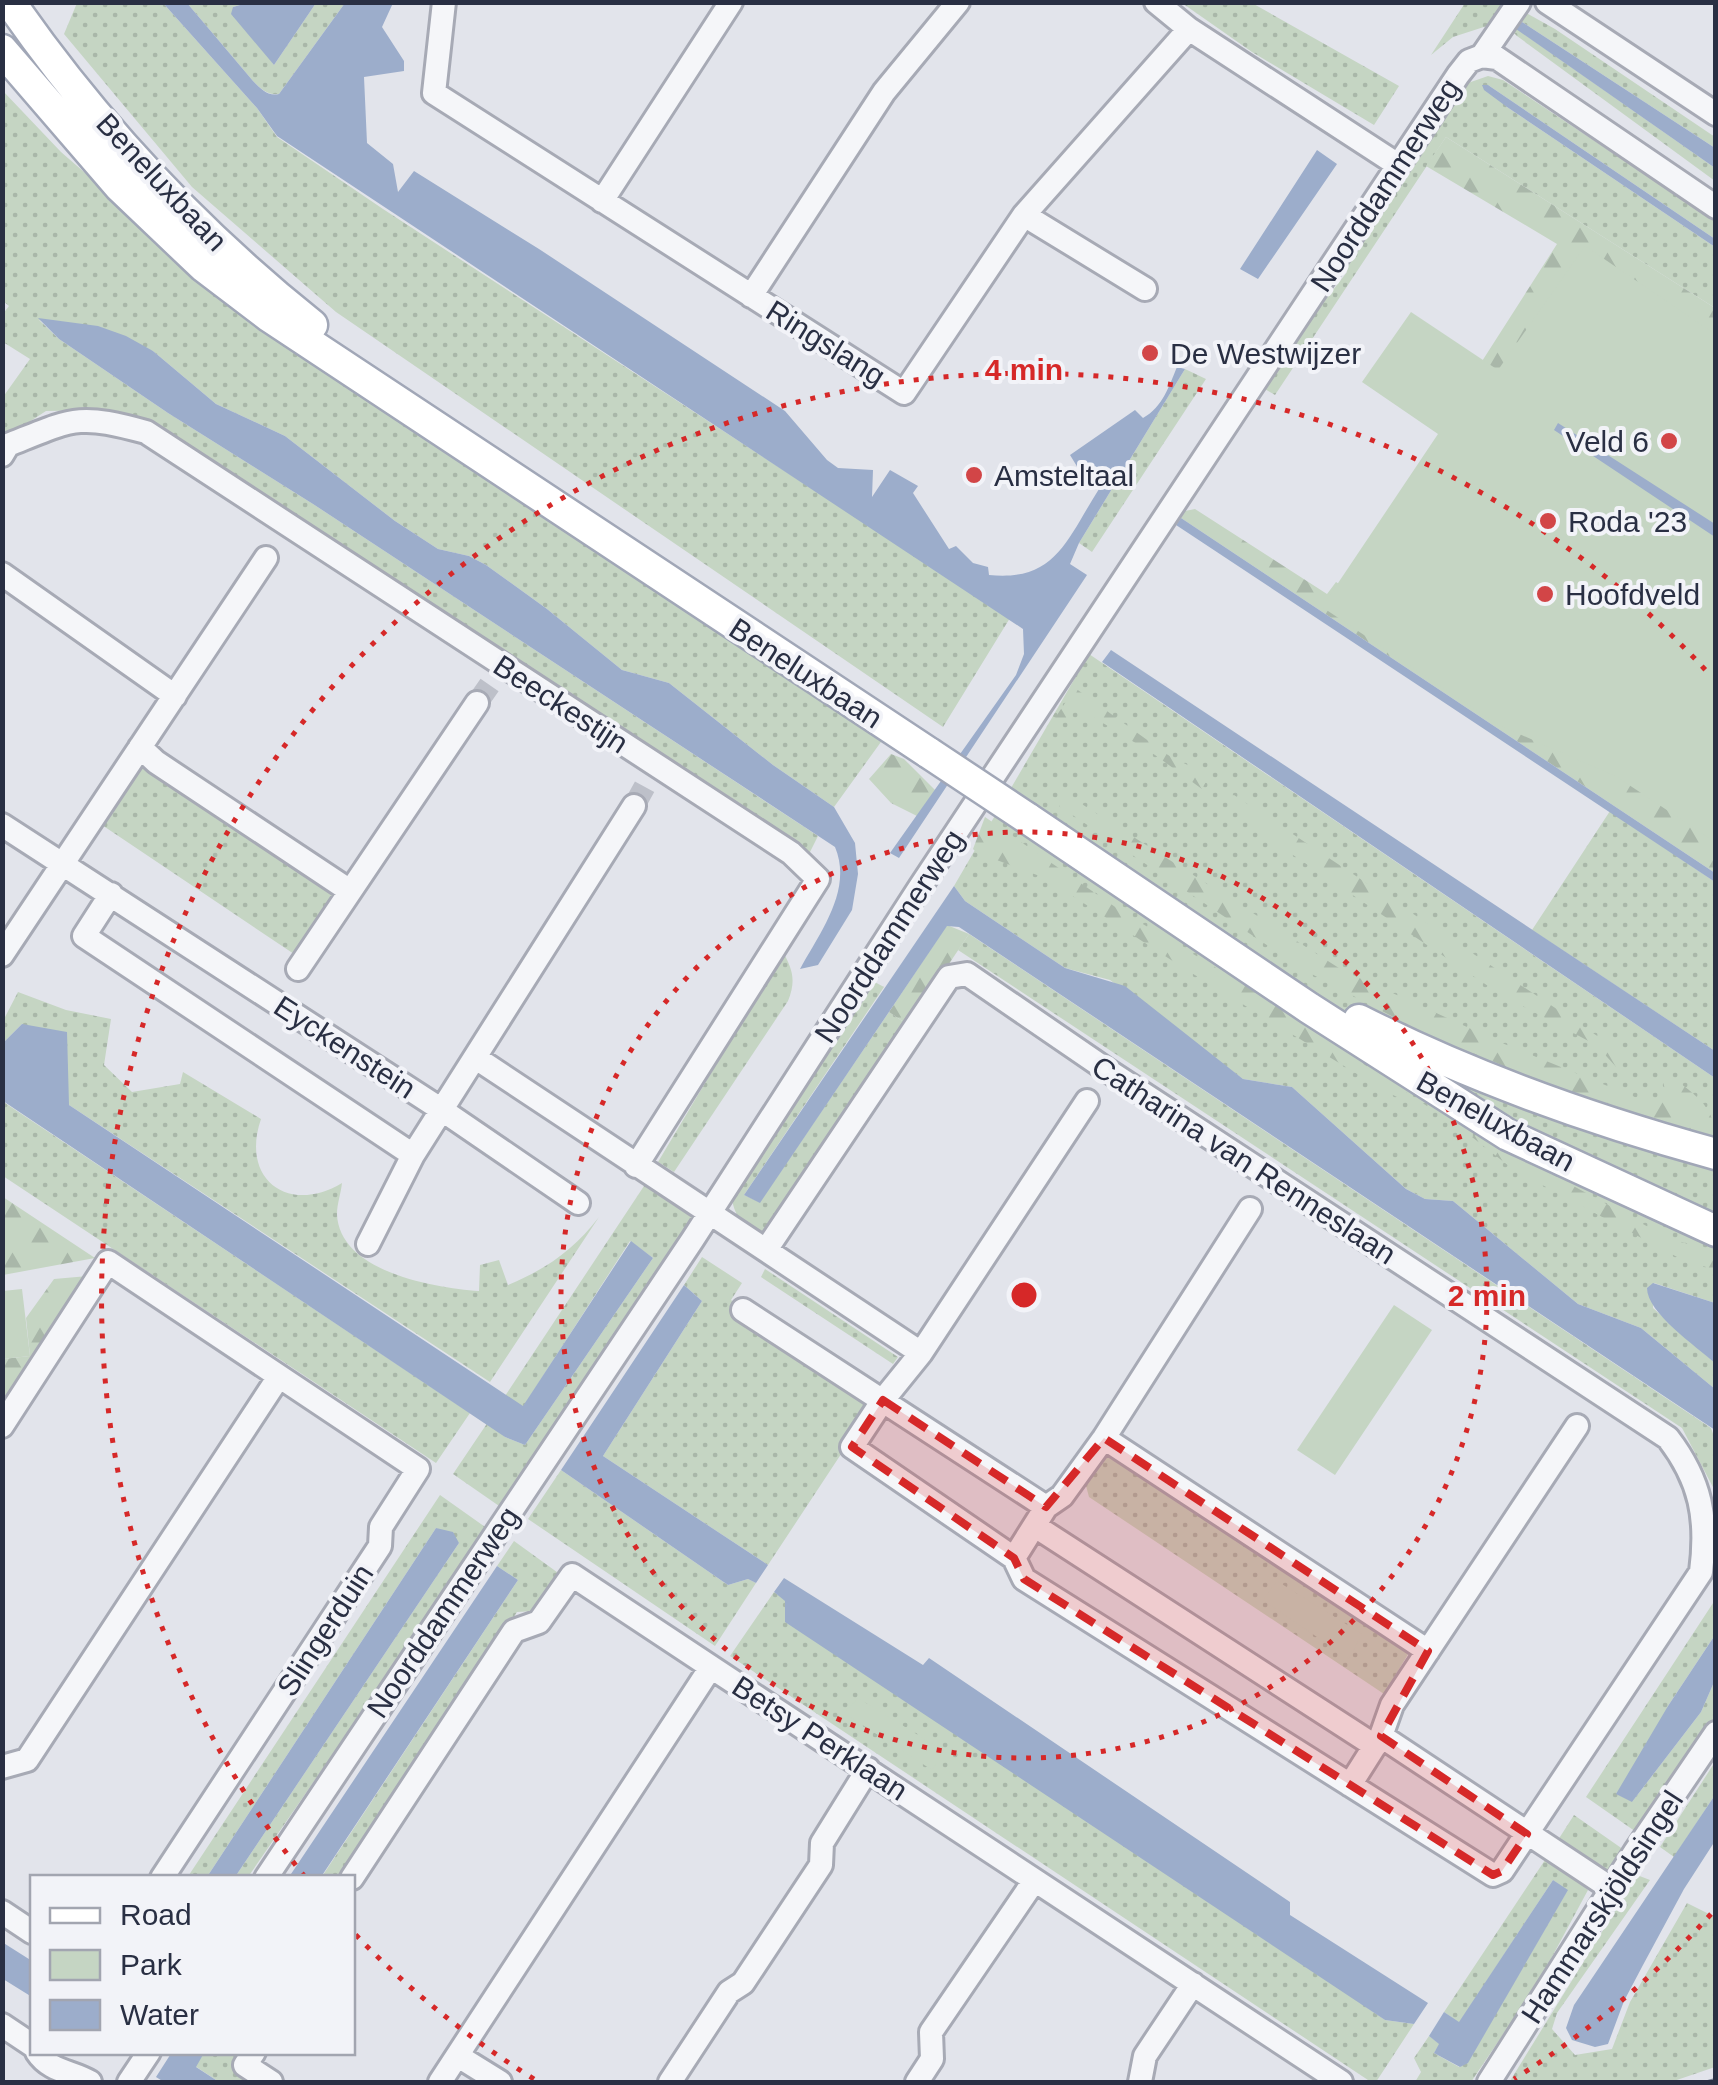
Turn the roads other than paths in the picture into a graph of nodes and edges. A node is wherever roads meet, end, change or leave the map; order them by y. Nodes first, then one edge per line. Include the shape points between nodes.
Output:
1 (10, 2) edge
2 (444, 2) edge
3 (731, 2) edge
4 (958, 2) edge
5 (1156, 2) edge
6 (1518, 2) edge
7 (1546, 2) edge
8 (1189, 30) junction
9 (2, 50) edge
10 (1489, 57) junction
11 (1716, 114) edge
12 (1398, 164) junction
13 (602, 201) junction
14 (1716, 207) edge
15 (1024, 215) junction
16 (1145, 289) dead end
17 (751, 296) junction
18 (374, 386) junction
19 (2, 454) edge
20 (288, 525) junction
21 (2, 574) edge
22 (175, 696) junction
23 (476, 704) tunnel mouth
24 (140, 747) junction
25 (646, 787) junction
26 (2, 825) edge
27 (64, 866) junction
28 (350, 891) junction
29 (110, 894) junction
30 (2, 955) edge
31 (1238, 958) junction
32 (298, 969) dead end
33 (476, 1058) junction
34 (1107, 1070) junction
35 (442, 1110) junction
36 (1716, 1154) edge
37 (412, 1155) junction
38 (636, 1166) junction
39 (1271, 1178) junction
40 (578, 1203) dead end
41 (709, 1213) junction
42 (1716, 1230) edge
43 (368, 1244) dead end
44 (766, 1250) junction
45 (743, 1310) dead end
46 (921, 1353) junction
47 (278, 1378) junction
48 (1599, 1393) junction
49 (883, 1400) junction
50 (2, 1426) edge
51 (1104, 1438) junction
52 (1040, 1517) junction
53 (1014, 1558) junction
54 (1708, 1572) edge
55 (1428, 1651) junction
56 (711, 1668) junction
57 (1716, 1734) edge
58 (1378, 1741) junction
59 (2, 1767) edge
60 (868, 1768) junction
61 (1350, 1785) junction
62 (1526, 1834) junction
63 (164, 1875) edge
64 (268, 1875) edge
65 (354, 1875) edge
66 (1034, 1882) junction
67 (1612, 1889) junction
68 (2, 1912) edge
69 (30, 1931) edge
70 (1193, 1984) junction
71 (2, 2025) edge
72 (30, 2044) edge
73 (39, 2055) edge
74 (62, 2055) edge
75 (147, 2055) edge
76 (252, 2055) edge
77 (458, 2056) junction
78 (86, 2080) edge
79 (129, 2082) edge
80 (272, 2082) edge
81 (440, 2082) edge
82 (500, 2082) edge
83 (670, 2082) edge
84 (918, 2082) edge
85 (1140, 2082) edge
86 (1342, 2082) edge
87 (1490, 2082) edge

1 - 18 main road, Beneluxbaan via 125,149 241,264 353,358
2 - 13 street, Ringslang via 434,93
3 - 13 street
4 - 17 street via 884,92
5 - 8 street
6 - 10 street, Noorddammerweg
7 - 11 street
8 - 12 street
8 - 15 street, Ringslang
9 - 18 main road, Beneluxbaan via 120,187 191,254
10 - 12 street, Noorddammerweg via 1469,61
10 - 14 street
12 - 41 street, Noorddammerweg
13 - 17 street, Ringslang
15 - 16 street
15 - 17 street, Ringslang via 904,393
18 - 31 main road, Beneluxbaan, bridge
19 - 20 street, Beeckestijn via 8,445 72,419 102,420 146,432
20 - 22 street
20 - 25 street, Beeckestijn
21 - 22 street
22 - 24 street
23 - 28 street
24 - 27 street
24 - 28 street
25 - 33 street
25 - 38 street, Beeckestijn via 791,853 818,879
26 - 27 street, Eyckenstein
27 - 29 street, Eyckenstein
27 - 30 street
28 - 32 street
29 - 35 street, Eyckenstein
29 - 37 street, Eyckenstein via 84,936
31 - 36 main road, Beneluxbaan via 1434,1058 1544,1101
31 - 42 main road, Beneluxbaan via 1508,1135
33 - 35 street
33 - 38 street
34 - 39 street, Catharina van Renneslaan
34 - 44 street, Catharina van Renneslaan via 967,974 949,977
34 - 46 street
35 - 37 street
35 - 40 street, Eyckenstein
37 - 43 street
38 - 41 street
39 - 48 street, Catharina van Renneslaan
39 - 51 street
41 - 44 street
41 - 64 street, Noorddammerweg
44 - 46 street
45 - 49 street
46 - 49 street
47 - 50 street via 108,1262
47 - 59 street via 27,1760
47 - 63 street, Slingerduin via 418,1469 381,1527 380,1546
48 - 54 street, Catharina van Renneslaan via 1668,1438 1689,1464 1699,1490
48 - 55 street
49 - 52 street
49 - 53 street via 852,1447
51 - 52 street
51 - 55 street
52 - 53 street
52 - 58 street
53 - 61 street via 1024,1578
54 - 62 street, Catharina van Renneslaan
55 - 58 street via 1396,1698
56 - 60 street, Betsy Perklaan
56 - 65 street via 572,1576 539,1622 514,1631
56 - 77 street, Betsy Perklaan
57 - 67 street, Hammarskjöldsingel
58 - 61 street
58 - 62 street
60 - 66 street, Betsy Perklaan
60 - 83 street via 822,1843 821,1865
61 - 62 street, Catharina van Renneslaan via 1493,1875
62 - 67 street
66 - 70 street, Betsy Perklaan
66 - 84 street via 931,2032 932,2059
67 - 87 street, Hammarskjöldsingel
68 - 69 street
70 - 85 street via 1145,2056
70 - 86 street, Betsy Perklaan
71 - 72 street
73 - 78 street
74 - 78 street
75 - 79 street
76 - 80 street via 245,2065
77 - 81 street, Betsy Perklaan
77 - 82 street

